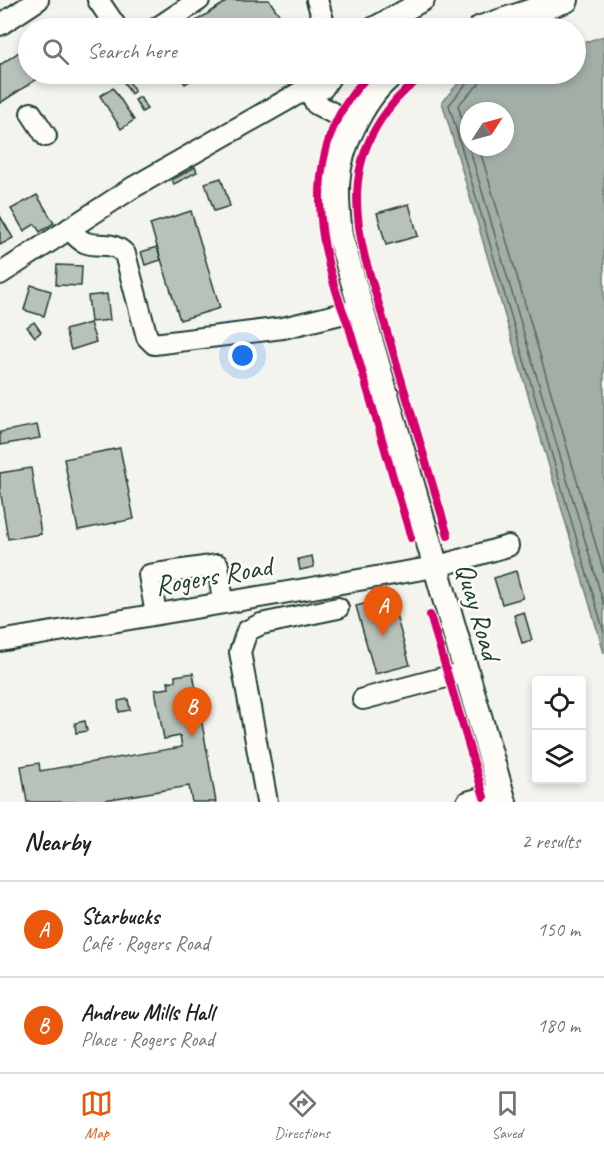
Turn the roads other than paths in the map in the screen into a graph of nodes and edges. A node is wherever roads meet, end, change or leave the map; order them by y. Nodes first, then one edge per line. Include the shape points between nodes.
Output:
1 (98, 0) edge
2 (199, 0) edge
3 (317, 0) edge
4 (423, 0) edge
5 (566, 0) edge
6 (33, 1) edge
7 (110, 18) edge
8 (172, 18) edge
9 (322, 18) edge
10 (391, 18) edge
11 (512, 18) edge
12 (0, 25) edge
13 (305, 84) edge
14 (311, 84) edge
15 (382, 84) edge
16 (31, 113) dead end
17 (355, 124) junction
18 (46, 136) dead end
19 (70, 228) junction
20 (0, 274) edge
21 (361, 309) junction
22 (508, 546) dead end
23 (435, 567) junction
24 (223, 602) junction
25 (338, 608) dead end
26 (156, 614) junction
27 (0, 641) edge
28 (465, 672) junction
29 (363, 699) dead end
30 (502, 797) edge
31 (267, 802) edge
32 (467, 802) edge

1 - 7 street
2 - 8 street
3 - 9 street
4 - 10 street
5 - 11 main road
6 - 12 street
13 - 19 street
14 - 17 street via 316,104
15 - 17 main road, Quay Road
16 - 18 street
17 - 21 main road, Quay Road via 338,171 336,195 340,236
19 - 20 street
19 - 21 street via 84,244 113,246 125,254 147,337 154,344 283,328
21 - 23 main road, Quay Road
22 - 23 street, Rogers Road
23 - 24 street, Rogers Road
23 - 28 main road, Quay Road
24 - 26 street, Rogers Road
24 - 26 street via 218,565 149,575
25 - 31 street via 261,624 247,632 240,652
26 - 27 street, Rogers Road
28 - 29 street
28 - 30 main road, Quay Road
30 - 32 street

